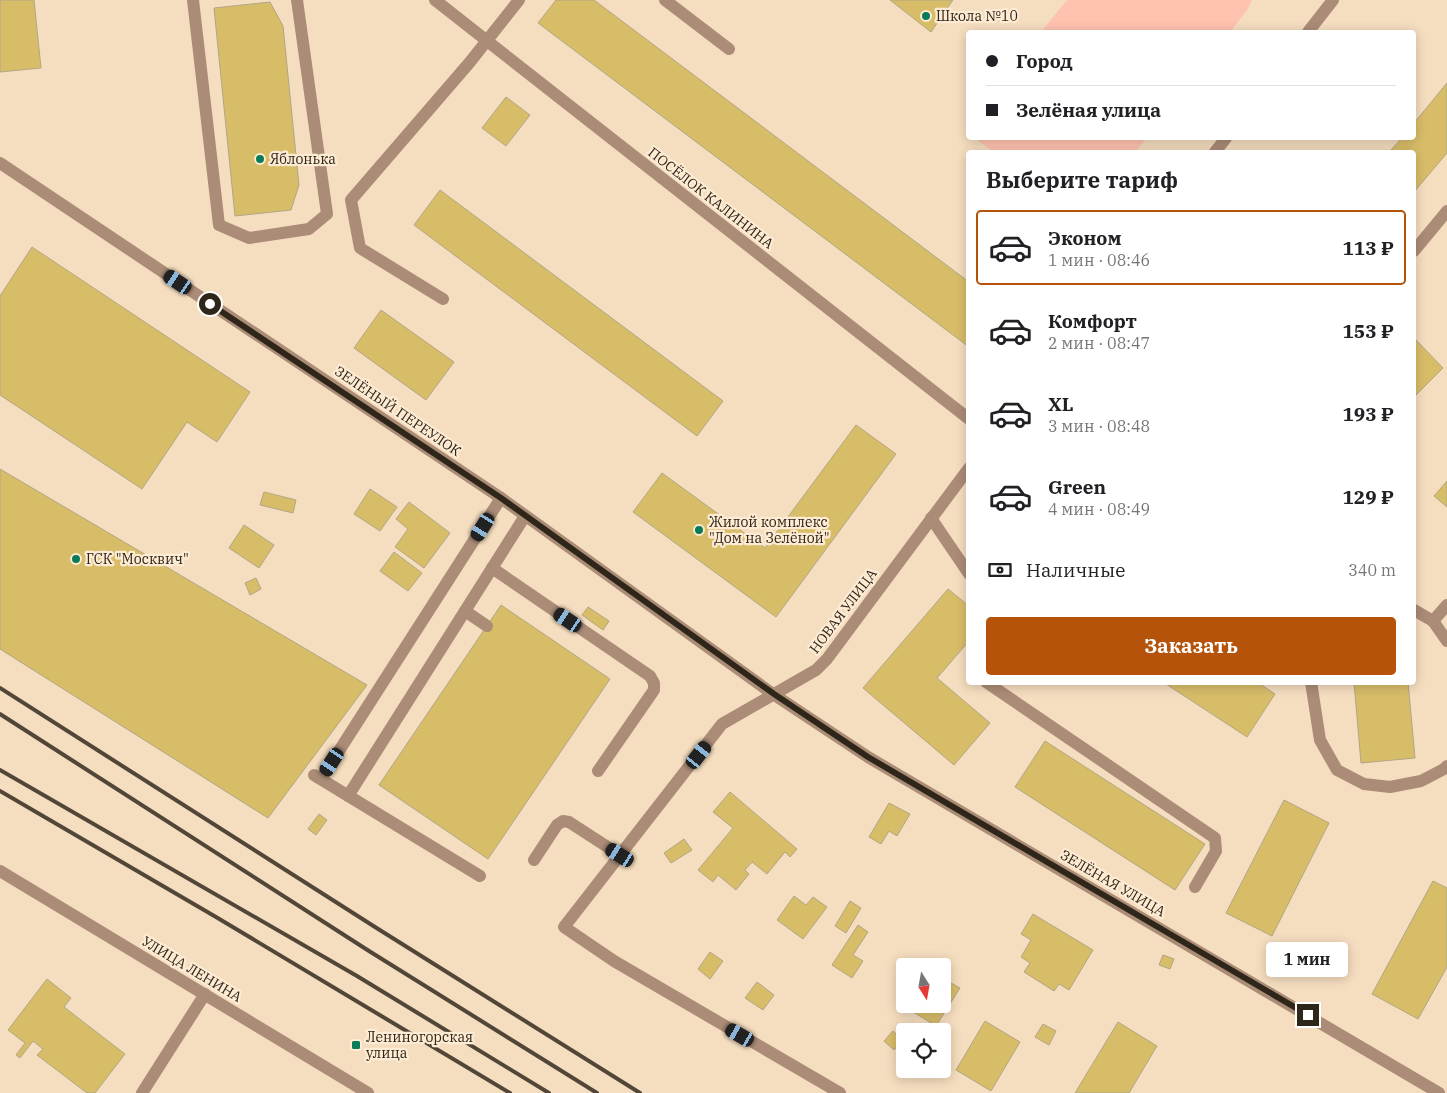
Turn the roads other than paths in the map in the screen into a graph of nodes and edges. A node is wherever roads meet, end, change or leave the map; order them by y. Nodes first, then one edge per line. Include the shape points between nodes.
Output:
1 (193, 0) edge
2 (298, 0) edge
3 (435, 0) edge
4 (519, 0) edge
5 (665, 0) edge
6 (1334, 0) edge
7 (1310, 30) edge
8 (486, 41) junction
9 (728, 50) dead end
10 (1224, 140) edge
11 (1216, 150) edge
12 (0, 163) edge
13 (1447, 211) edge
14 (1416, 249) edge
15 (443, 299) dead end
16 (966, 417) edge
17 (966, 472) edge
18 (501, 498) junction
19 (525, 516) junction
20 (931, 518) junction
21 (492, 568) junction
22 (966, 570) edge
23 (1447, 605) edge
24 (465, 611) junction
25 (1416, 611) edge
26 (1434, 621) junction
27 (487, 626) dead end
28 (1447, 641) edge
29 (990, 685) edge
30 (1311, 685) edge
31 (774, 694) junction
32 (1447, 766) edge
33 (598, 771) dead end
34 (348, 796) junction
35 (620, 855) junction
36 (534, 860) dead end
37 (0, 871) edge
38 (480, 876) dead end
39 (1196, 888) dead end
40 (206, 994) junction
41 (142, 1093) edge
42 (368, 1093) edge
43 (840, 1093) edge
44 (1439, 1093) edge

1 - 2 street via 219,225 249,238 309,229 328,214
3 - 8 street, ПОСЁЛОК КАЛИНИНА
4 - 8 street
5 - 9 street
6 - 7 street
8 - 15 street via 351,200 360,248
8 - 16 street, ПОСЁЛОК КАЛИНИНА
10 - 11 street
12 - 18 street, ЗЕЛЁНЫЙ ПЕРЕУЛОК
13 - 14 street
17 - 20 street, НОВАЯ УЛИЦА
18 - 19 street, ЗЕЛЁНЫЙ ПЕРЕУЛОК
18 - 34 street via 318,777
19 - 21 street
19 - 31 street, ЗЕЛЁНЫЙ ПЕРЕУЛОК
20 - 22 street
20 - 31 street, НОВАЯ УЛИЦА via 827,659 816,670
21 - 24 street
21 - 33 street via 650,676 654,683 654,690
23 - 26 street
24 - 27 street
24 - 34 street
25 - 26 street
26 - 28 street
29 - 39 street via 1215,838 1216,851
30 - 32 street via 1320,740 1337,770 1364,784 1390,788 1421,781
31 - 35 street, НОВАЯ УЛИЦА via 722,724
31 - 44 street, ЗЕЛЁНАЯ УЛИЦА via 868,757
34 - 38 street
35 - 36 street via 563,821
35 - 43 street, НОВАЯ УЛИЦА via 564,927 620,964
37 - 40 street, УЛИЦА ЛЕНИНА
40 - 41 street
40 - 42 street, УЛИЦА ЛЕНИНА

